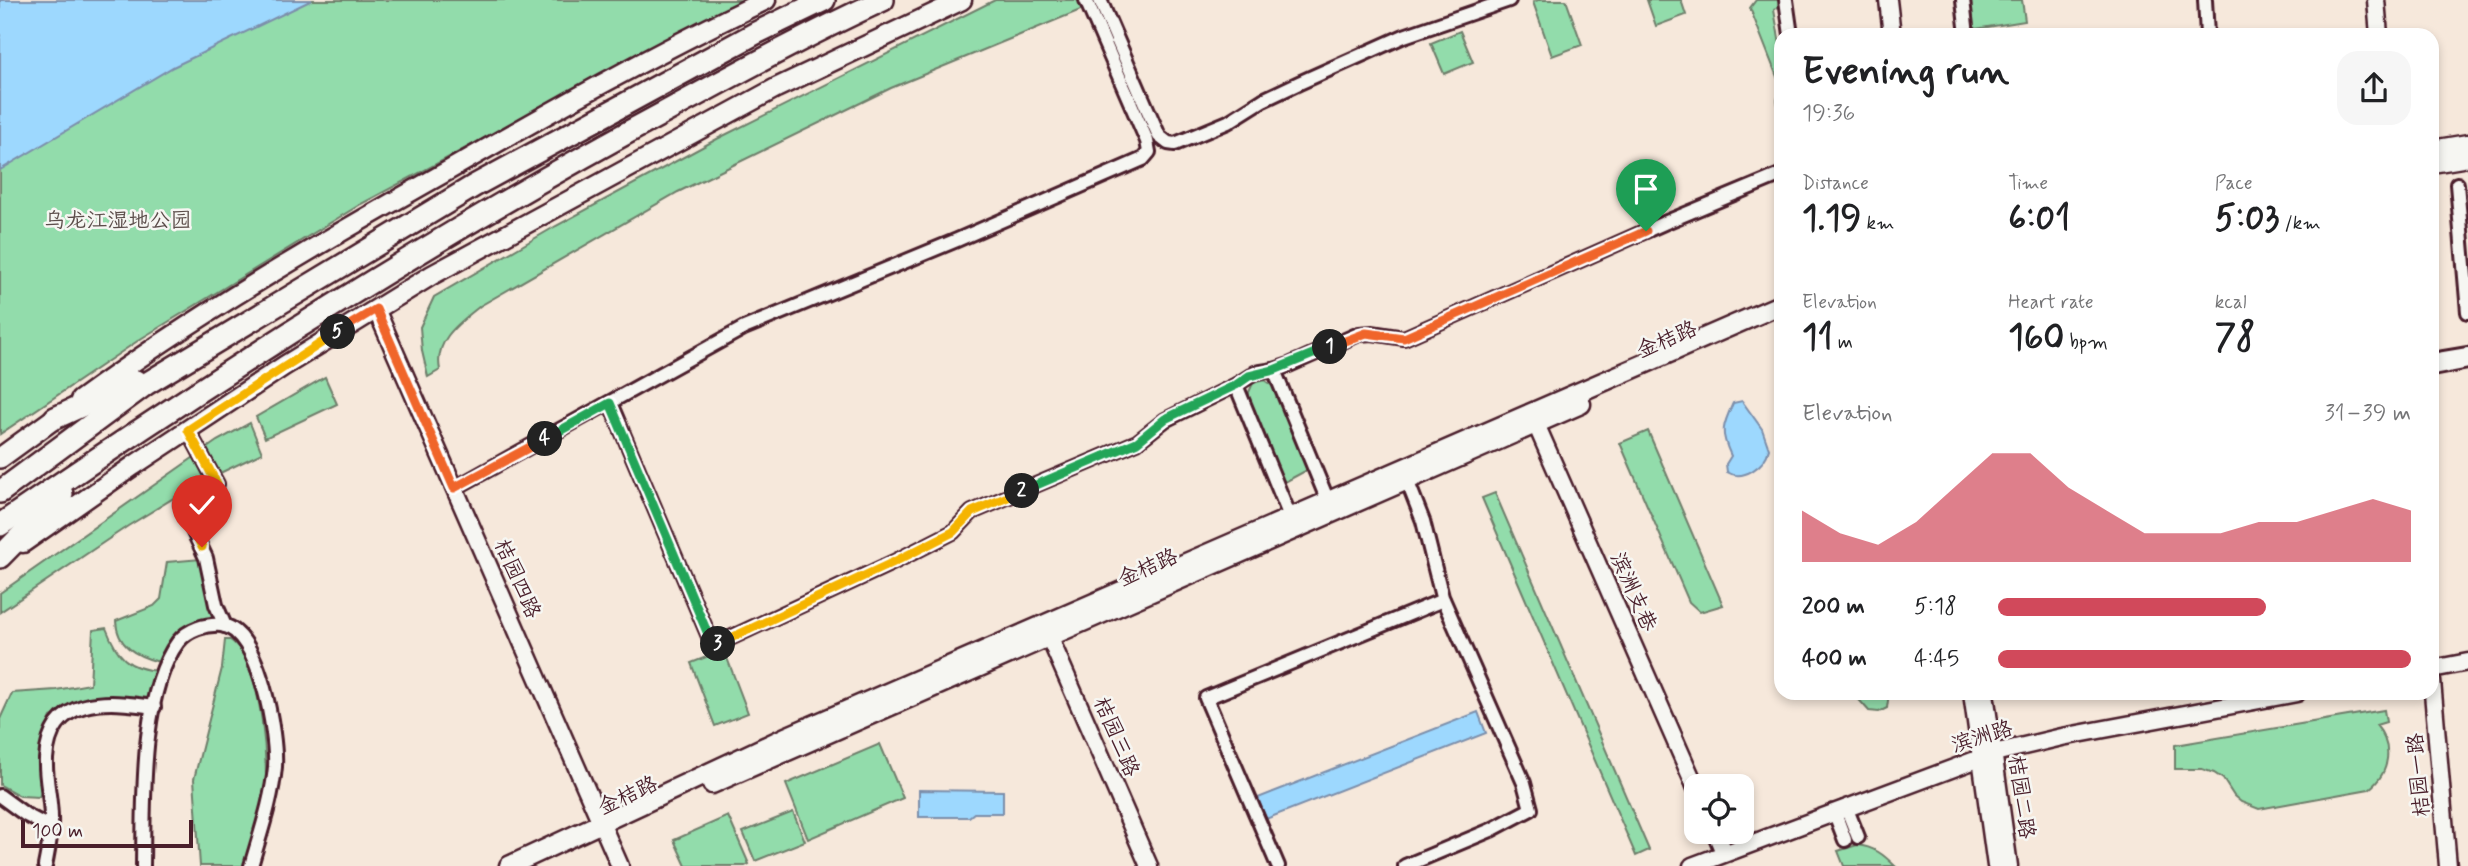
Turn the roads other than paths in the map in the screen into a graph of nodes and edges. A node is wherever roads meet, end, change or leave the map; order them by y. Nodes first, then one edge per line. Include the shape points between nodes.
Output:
1 (766, 0) edge
2 (824, 0) edge
3 (883, 0) edge
4 (962, 0) edge
5 (1086, 0) edge
6 (1100, 0) edge
7 (1509, 0) edge
8 (1786, 0) edge
9 (1878, 0) edge
10 (1888, 0) edge
11 (1963, 0) edge
12 (2206, 0) edge
13 (2376, 0) edge
14 (1790, 28) edge
15 (1882, 28) edge
16 (1891, 28) edge
17 (1966, 28) edge
18 (2207, 28) edge
19 (2378, 28) edge
20 (2468, 144) edge
21 (2439, 149) edge
22 (2468, 157) edge
23 (2439, 162) edge
24 (1774, 177) edge
25 (2457, 184) dead end
26 (1774, 308) edge
27 (376, 309) junction
28 (2468, 312) edge
29 (1774, 318) edge
30 (204, 349) junction
31 (2468, 354) edge
32 (2439, 359) edge
33 (2468, 362) edge
34 (2439, 368) edge
35 (1274, 370) junction
36 (1236, 385) junction
37 (610, 403) junction
38 (55, 418) junction
39 (1534, 418) junction
40 (188, 430) junction
41 (118, 444) junction
42 (0, 458) edge
43 (1404, 474) junction
44 (454, 488) junction
45 (0, 492) edge
46 (1330, 507) junction
47 (1293, 523) junction
48 (0, 525) edge
49 (0, 558) edge
50 (1443, 600) junction
51 (225, 626) junction
52 (1047, 630) junction
53 (2468, 662) edge
54 (2439, 667) edge
55 (1974, 700) edge
56 (1985, 700) edge
57 (2260, 700) edge
58 (2434, 700) edge
59 (154, 707) junction
60 (1987, 755) junction
61 (1690, 774) edge
62 (0, 796) edge
63 (1840, 809) junction
64 (603, 827) junction
65 (51, 828) junction
66 (1852, 839) dead end
67 (1721, 844) edge
68 (1724, 852) junction
69 (45, 866) edge
70 (144, 866) edge
71 (251, 866) edge
72 (509, 866) edge
73 (534, 866) edge
74 (620, 866) edge
75 (1149, 866) edge
76 (1278, 866) edge
77 (1405, 866) edge
78 (1692, 866) edge
79 (1996, 866) edge
80 (2009, 866) edge
81 (2448, 866) edge

1 - 38 main road via 548,114 343,230 227,301
2 - 30 highway via 474,186
3 - 41 highway via 566,165 370,281
4 - 27 main road via 776,88
5 - 37 street via 1147,141 1147,156 744,328
6 - 7 street via 1159,136 1175,144 1404,36
8 - 14 street
9 - 15 street
10 - 16 street
11 - 17 street
12 - 18 street
13 - 19 street
20 - 21 main road
22 - 23 main road
24 - 35 street via 1404,338 1359,334
25 - 28 street
26 - 39 main road
27 - 40 main road
27 - 44 street, 桔园四路
29 - 39 main road, 金桔路
30 - 38 highway
30 - 45 highway via 146,384
31 - 32 street
33 - 34 street
35 - 36 street via 1255,373
35 - 46 street
36 - 37 street via 1165,419 1137,442 972,512 953,532 713,646
36 - 47 street
37 - 44 street
38 - 42 main road
39 - 43 main road, 金桔路
39 - 61 street, 滨洲支巷
40 - 49 main road
40 - 51 street via 217,484 181,504 206,558
41 - 48 highway
41 - 49 highway via 62,493
43 - 46 main road, 金桔路
43 - 50 street via 1423,521
44 - 64 street, 桔园四路
46 - 47 main road, 金桔路
47 - 52 main road, 金桔路
50 - 76 street via 1206,698
50 - 77 street via 1524,783 1531,809
51 - 59 street via 198,628 182,637 171,654
51 - 71 street via 241,636 253,656 274,740 273,779
52 - 64 main road, 金桔路
52 - 75 street, 桔园三路
53 - 54 street
55 - 60 street, 桔园二路
56 - 60 street, 桔园二路
57 - 60 street, 滨洲路
58 - 81 street, 桔园一路
59 - 65 street via 93,704 71,711 56,724 46,756
59 - 70 street via 146,778
60 - 63 street, 滨洲路
60 - 79 street, 桔园二路
60 - 80 street, 桔园二路
62 - 65 street
63 - 66 street
63 - 68 street, 滨洲路
64 - 72 main road
64 - 73 main road, 金桔路
64 - 74 street, 桔园四路
65 - 69 street
67 - 68 street
68 - 78 street, 滨洲路

